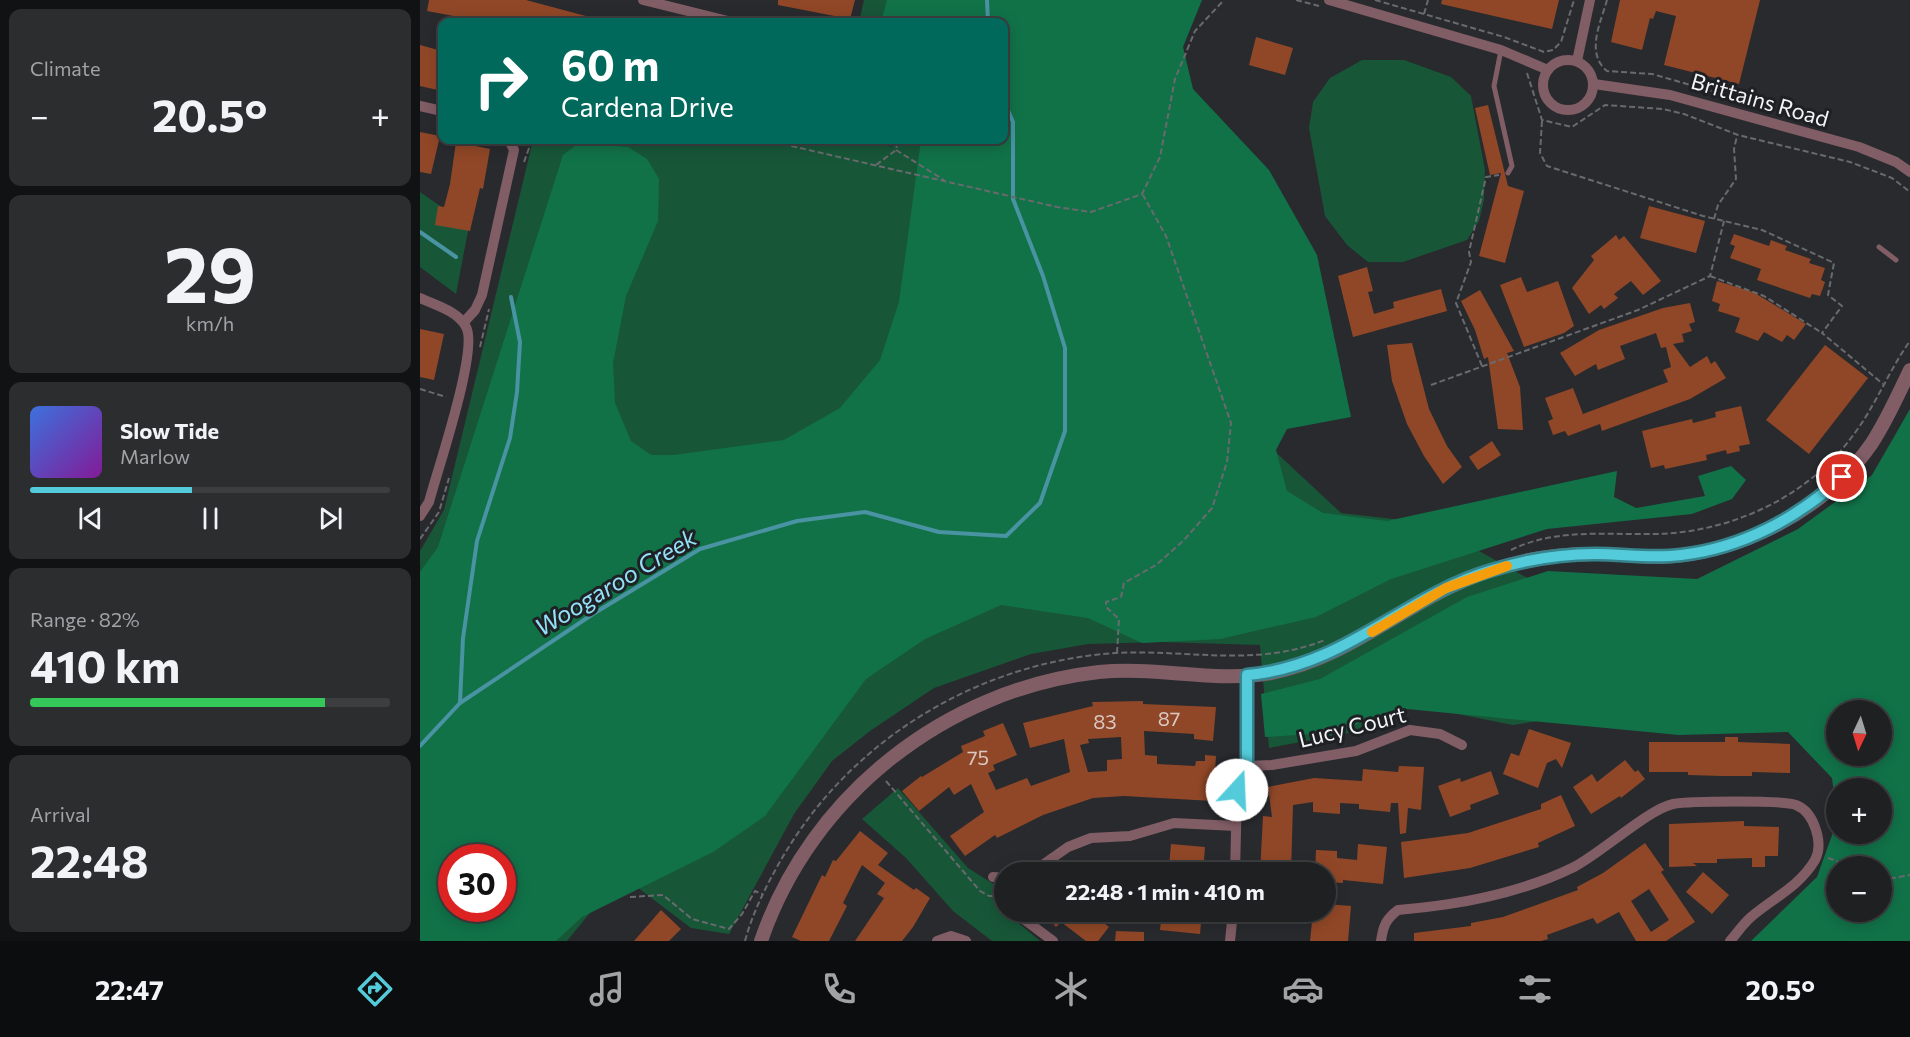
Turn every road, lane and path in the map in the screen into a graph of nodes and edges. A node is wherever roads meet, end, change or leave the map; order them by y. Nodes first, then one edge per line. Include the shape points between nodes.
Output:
1 (643, 0) edge
2 (1224, 0) edge
3 (1329, 0) edge
4 (1375, 0) edge
5 (1428, 0) edge
6 (1574, 0) edge
7 (1590, 0) edge
8 (1607, 0) edge
9 (1424, 14) junction
10 (716, 18) edge
11 (1502, 50) junction
12 (1577, 61) junction
13 (1548, 70) junction
14 (1594, 84) junction
15 (1736, 98) dead end
16 (420, 106) edge
17 (438, 110) edge
18 (1542, 120) dead end
19 (1738, 135) dead end
20 (511, 144) edge
21 (531, 144) edge
22 (783, 144) edge
23 (897, 144) edge
24 (896, 150) junction
25 (524, 162) dead end
26 (876, 165) junction
27 (1910, 172) edge
28 (1508, 173) joint
29 (946, 182) junction
30 (1142, 194) junction
31 (1714, 219) junction
32 (1724, 221) junction
33 (1879, 248) dead end
34 (1896, 260) dead end
35 (1710, 276) junction
36 (420, 298) edge
37 (464, 322) junction
38 (1822, 333) junction
39 (1482, 366) junction
40 (1910, 370) edge
41 (1883, 384) dead end
42 (1431, 385) dead end
43 (420, 389) edge
44 (457, 400) junction
45 (420, 516) edge
46 (1118, 653) dead end
47 (1247, 675) junction
48 (1462, 745) dead end
49 (1247, 766) junction
50 (876, 770) junction
51 (1236, 826) junction
52 (1816, 858) junction
53 (1826, 858) edge
54 (1050, 862) edge
55 (1235, 862) edge
56 (1910, 875) edge
57 (1892, 878) edge
58 (762, 894) dead end
59 (994, 896) edge
60 (630, 897) dead end
61 (1028, 922) edge
62 (1232, 922) edge
63 (761, 941) edge
64 (937, 941) edge
65 (966, 941) edge
66 (1053, 941) edge
67 (1230, 941) edge
68 (1381, 941) edge
69 (1730, 941) edge

1 - 10 street
2 - 30 path via 1195,31 1175,79 1160,157
3 - 11 street
4 - 9 path
5 - 9 path
6 - 9 path via 1561,42 1544,52
7 - 12 street
8 - 15 path via 1595,45 1597,60 1606,71 1652,74
11 - 13 street
11 - 28 lane via 1494,86 1512,166
12 - 13 street via 1558,62
12 - 14 street via 1589,70
13 - 14 street via 1543,83 1546,97 1562,110 1585,105
14 - 27 street, Brittains Road via 1670,95 1859,147
16 - 17 street
18 - 31 path via 1540,153 1547,166
19 - 31 path via 1734,149 1736,179 1718,205
20 - 37 street via 514,150 482,296
21 - 25 path
22 - 26 path
23 - 24 path
24 - 26 path
24 - 29 path
26 - 29 path
28 - 39 path via 1486,177 1469,252 1471,262 1455,303
29 - 30 path via 1091,212
30 - 46 path via 1166,236 1231,423 1227,462 1212,508 1156,565 1124,583 1121,597 1107,601 1106,607 1119,619
31 - 32 path
32 - 35 path
32 - 38 path via 1762,230 1834,263 1828,295 1842,306
33 - 34 lane
35 - 38 path via 1764,296
35 - 39 path via 1638,310
36 - 37 street
37 - 44 street via 470,346
38 - 41 path
39 - 42 path
40 - 47 street via 1891,411 1858,462 1822,495 1775,526 1703,552 1656,557 1566,555 1491,570 1446,588 1311,662
43 - 44 path
44 - 45 street via 429,501
47 - 49 street
47 - 50 street via 1101,672 1038,683 975,705 944,721
48 - 49 street, Lucy Court via 1440,734 1410,730 1356,751
49 - 51 street via 1237,790
50 - 59 path via 980,891
50 - 63 street via 808,846
51 - 54 street via 1174,823 1130,836 1091,837 1068,847
51 - 55 street
52 - 53 path
52 - 68 street via 1818,840 1814,823 1797,805 1673,804 1656,811 1574,867 1539,881 1482,900 1398,910 1385,922
52 - 69 street via 1799,880 1775,902 1750,917
56 - 57 path
58 - 60 path via 755,891 729,929 692,919 663,894
61 - 66 street
62 - 67 street
64 - 65 street via 951,936

